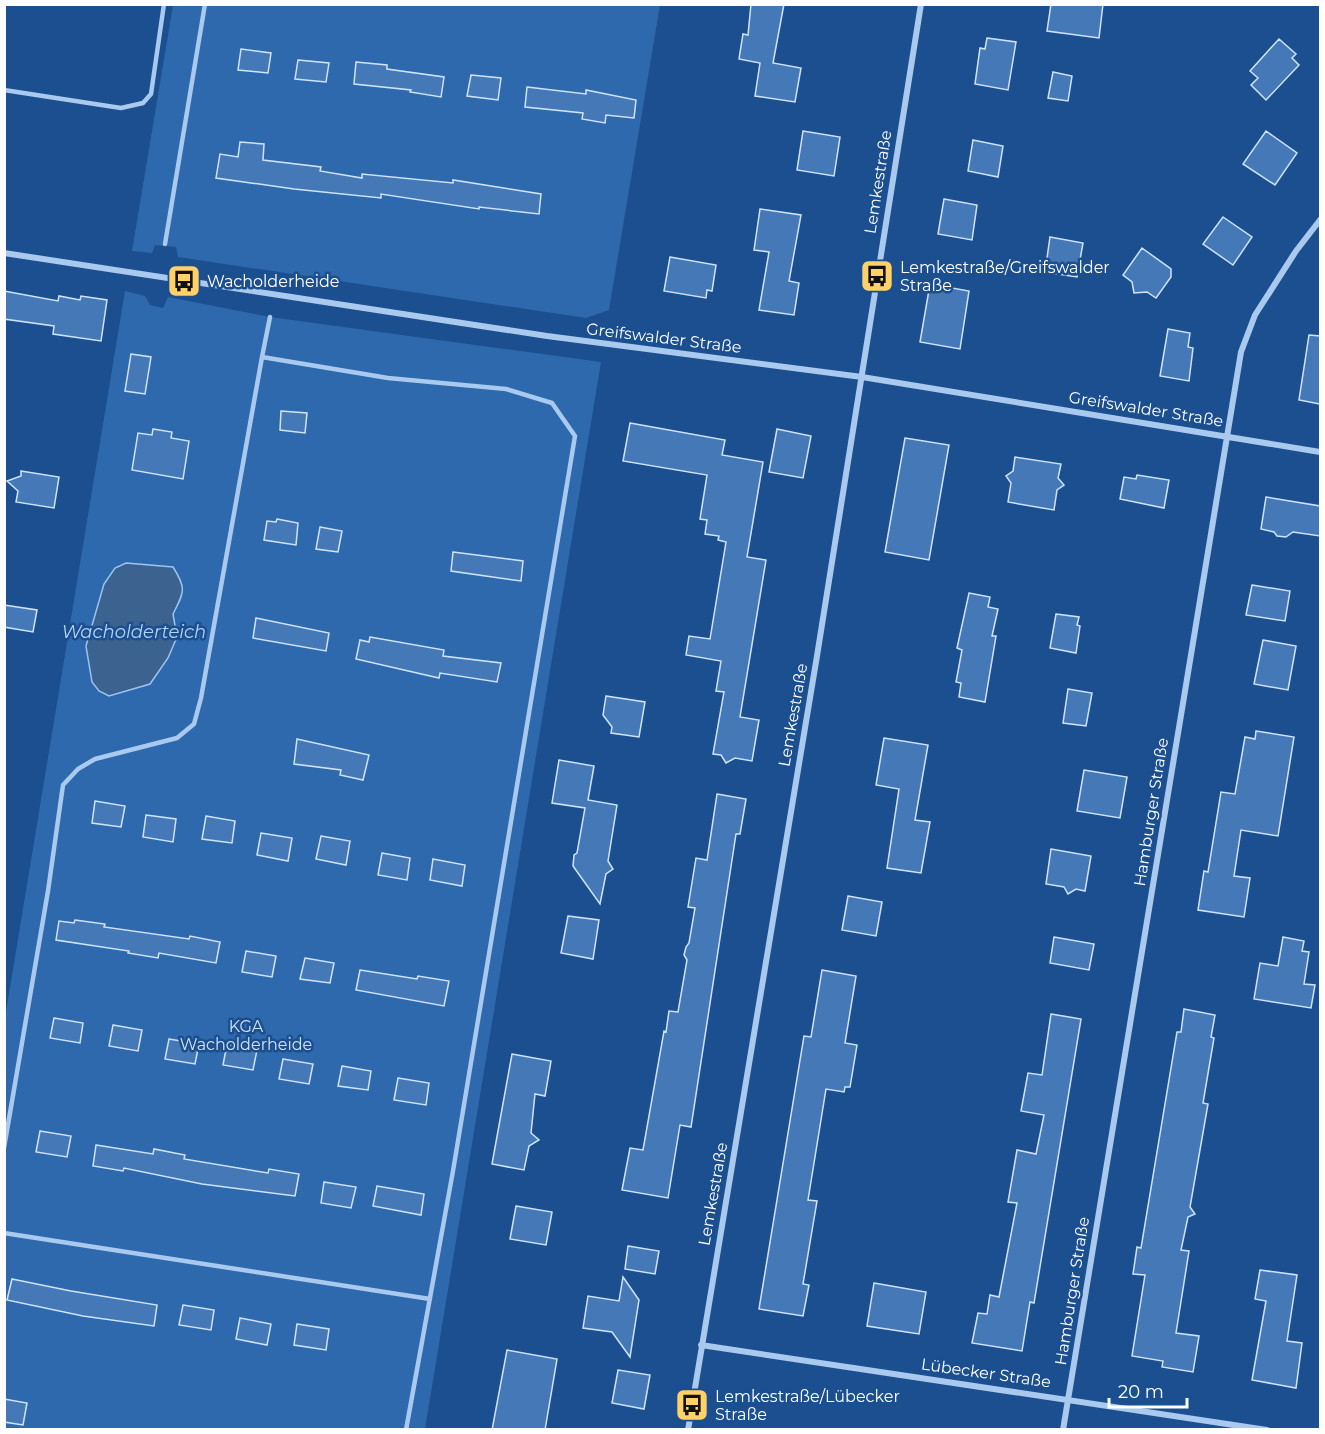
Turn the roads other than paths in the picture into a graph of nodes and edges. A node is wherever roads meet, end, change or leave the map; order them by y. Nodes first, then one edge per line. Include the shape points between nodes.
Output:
1 (164, 4) edge
2 (205, 4) edge
3 (921, 4) edge
4 (4, 90) edge
5 (1320, 220) edge
6 (165, 244) dead end
7 (4, 253) edge
8 (270, 317) dead end
9 (262, 357) junction
10 (862, 377) junction
11 (1226, 436) junction
12 (1320, 452) edge
13 (4, 1148) edge
14 (4, 1233) edge
15 (430, 1299) junction
16 (701, 1345) junction
17 (1068, 1399) junction
18 (406, 1430) edge
19 (687, 1430) edge
20 (1063, 1430) edge
21 (1267, 1430) edge

1 - 4 lane via 151,94 143,103 121,108
2 - 6 lane
3 - 10 street, Lemkestraße
5 - 11 street, Hamburger Straße via 1256,315 1241,352
7 - 10 street, Greifswalder Straße via 547,336
8 - 9 lane
9 - 13 lane via 194,724 177,738 95,759 63,785
9 - 15 lane via 388,378 506,389 552,403 575,436
10 - 11 street, Greifswalder Straße
10 - 16 street, Lemkestraße
11 - 12 street, Greifswalder Straße
11 - 17 street, Hamburger Straße
14 - 15 lane
15 - 18 lane
16 - 17 street, Lübecker Straße
16 - 19 street, Lemkestraße
17 - 20 street, Hamburger Straße
17 - 21 street, Lübecker Straße

